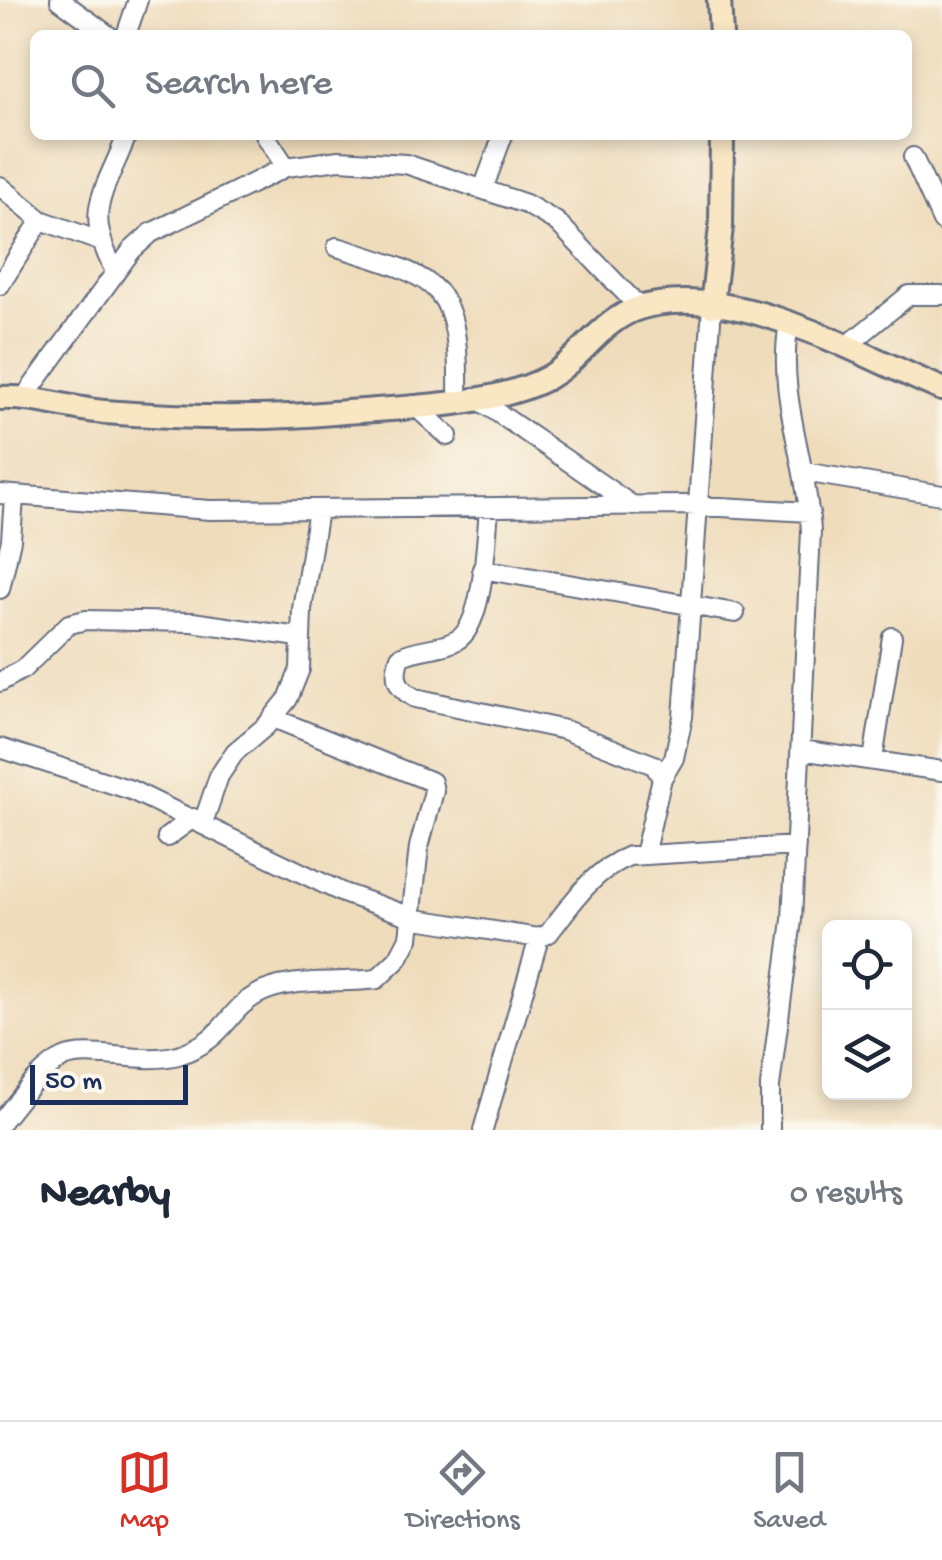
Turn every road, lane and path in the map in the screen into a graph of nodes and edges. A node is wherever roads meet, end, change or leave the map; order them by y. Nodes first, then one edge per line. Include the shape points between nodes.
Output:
1 (60, 0) edge
2 (138, 0) edge
3 (720, 0) edge
4 (101, 30) edge
5 (128, 30) edge
6 (721, 30) edge
7 (125, 140) edge
8 (268, 140) edge
9 (501, 140) edge
10 (722, 140) edge
11 (913, 158) dead end
12 (286, 167) junction
13 (0, 186) edge
14 (484, 189) junction
15 (41, 220) junction
16 (942, 221) edge
17 (99, 241) junction
18 (337, 247) dead end
19 (115, 271) junction
20 (0, 286) edge
21 (942, 296) edge
22 (712, 306) junction
23 (640, 308) junction
24 (789, 323) junction
25 (847, 346) junction
26 (942, 389) edge
27 (11, 398) edge
28 (466, 398) junction
29 (414, 405) junction
30 (448, 436) dead end
31 (804, 472) junction
32 (7, 495) edge
33 (942, 495) edge
34 (633, 506) junction
35 (698, 506) junction
36 (489, 509) junction
37 (318, 510) junction
38 (810, 512) junction
39 (482, 569) junction
40 (0, 588) edge
41 (690, 605) junction
42 (735, 613) dead end
43 (892, 636) dead end
44 (300, 637) junction
45 (0, 682) edge
46 (272, 718) junction
47 (0, 748) edge
48 (801, 750) junction
49 (873, 760) junction
50 (942, 770) edge
51 (662, 778) junction
52 (198, 821) junction
53 (167, 837) dead end
54 (796, 846) junction
55 (644, 855) junction
56 (410, 917) junction
57 (539, 938) junction
58 (0, 1123) edge
59 (483, 1130) edge
60 (770, 1130) edge

1 - 4 street
2 - 5 street
3 - 6 main road
7 - 17 street via 97,212
8 - 12 street
9 - 14 street
10 - 22 main road
11 - 16 street
12 - 14 street via 339,160 406,164
12 - 19 street via 152,233
13 - 15 street
14 - 23 street via 557,222
15 - 17 street
15 - 20 street
17 - 19 street
18 - 28 street via 419,273 444,298
19 - 27 street
21 - 25 street via 909,295
22 - 23 main road via 675,302
22 - 24 main road
22 - 35 street
23 - 28 main road via 612,321 549,377
24 - 25 main road
24 - 31 street via 784,382
25 - 26 main road
27 - 29 main road via 190,418
28 - 29 main road
28 - 34 street
29 - 30 street
31 - 33 street
31 - 38 street
32 - 37 street via 210,510
32 - 40 street via 12,540
34 - 35 street
34 - 36 street
35 - 38 street
35 - 41 street
36 - 37 street
36 - 39 street
37 - 44 street
38 - 48 street
39 - 41 street
39 - 51 street via 476,607 460,638 400,657 395,672 405,693 585,735 654,765
41 - 42 street
41 - 51 street via 680,739
43 - 49 street
44 - 45 street via 192,622 86,620 69,624
44 - 46 street via 300,669
46 - 52 street via 235,752
46 - 56 street via 432,782
47 - 52 street via 101,778
48 - 49 street
48 - 54 street
49 - 50 street
51 - 55 street
52 - 53 street
52 - 56 street via 343,893
54 - 55 street
54 - 60 street
55 - 57 street via 608,865
56 - 57 street
56 - 58 street via 403,949 378,980 266,990 202,1046 178,1055 145,1061 68,1056
57 - 59 street

